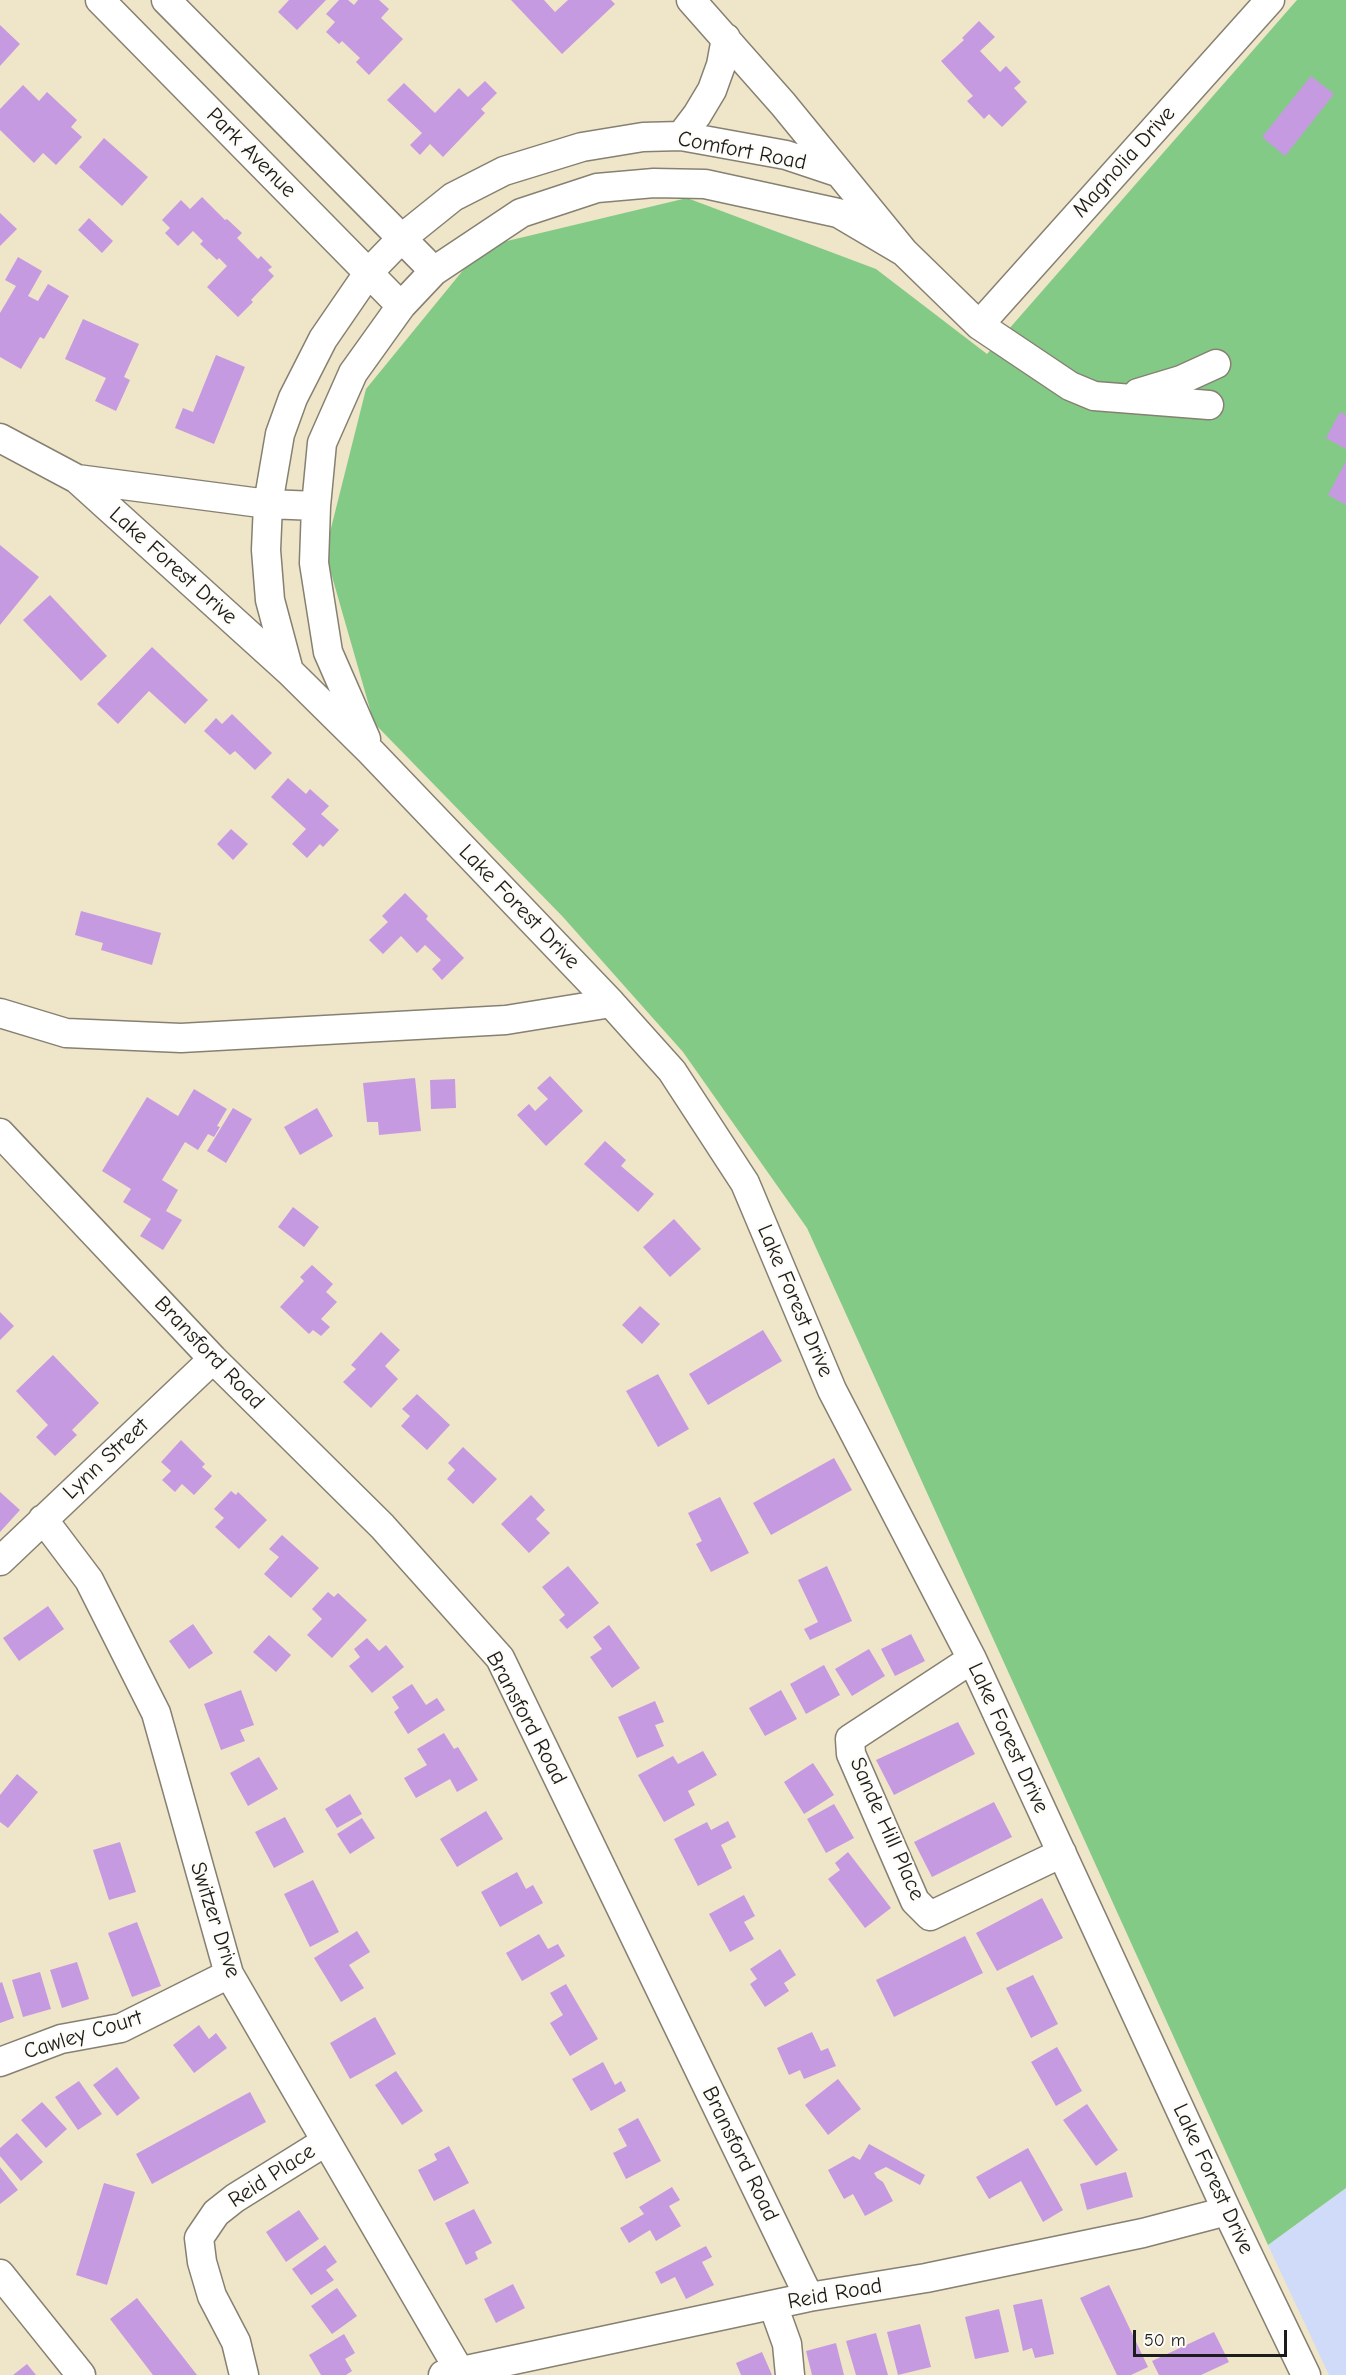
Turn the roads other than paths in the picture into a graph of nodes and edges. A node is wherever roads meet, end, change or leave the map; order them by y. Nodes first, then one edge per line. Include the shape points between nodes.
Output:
1 (100, 0) edge
2 (166, 0) edge
3 (691, 0) edge
4 (1267, 1) edge
5 (726, 38) junction
6 (681, 136) junction
7 (648, 137) junction
8 (837, 172) junction
9 (654, 183) junction
10 (402, 238) junction
11 (904, 252) junction
12 (434, 271) junction
13 (369, 272) junction
14 (401, 306) junction
15 (979, 325) junction
16 (1216, 364) dead end
17 (1112, 399) junction
18 (1209, 405) dead end
19 (0, 438) edge
20 (77, 479) junction
21 (268, 504) junction
22 (316, 506) junction
23 (289, 671) junction
24 (371, 752) junction
25 (611, 1003) junction
26 (0, 1013) edge
27 (0, 1133) edge
28 (213, 1359) junction
29 (43, 1519) junction
30 (0, 1560) edge
31 (972, 1659) junction
32 (1062, 1853) junction
33 (229, 1974) junction
34 (0, 2062) edge
35 (325, 2142) junction
36 (1227, 2211) junction
37 (0, 2274) edge
38 (809, 2297) junction
39 (774, 2305) junction
40 (451, 2373) edge
41 (81, 2375) edge
42 (244, 2375) edge
43 (790, 2375) edge
44 (1306, 2375) edge

1 - 13 street, Park Avenue
2 - 10 street, Park Avenue
3 - 5 street
4 - 15 street, Magnolia Drive
5 - 6 street via 712,90
5 - 8 street
6 - 7 street, Comfort Road
6 - 8 street, Comfort Road via 786,155
7 - 9 street
7 - 10 street, Comfort Road via 582,147 504,171 453,197
8 - 11 street, Comfort Road
9 - 11 street, Comfort Road via 705,184 838,213
9 - 12 street, Comfort Road via 597,188 521,213
10 - 12 street, Park Avenue
10 - 13 street, Comfort Road
11 - 15 street, Comfort Road
12 - 14 street, Comfort Road
13 - 14 street, Park Avenue
13 - 21 street, Comfort Road via 323,339 293,398 280,434
14 - 22 street, Comfort Road via 353,373 322,443
15 - 17 street, Comfort Road via 1070,386
16 - 17 street via 1164,386
17 - 18 street, Comfort Road
19 - 20 street, Lake Forest Drive
20 - 21 street
20 - 23 street, Lake Forest Drive
21 - 22 street
21 - 23 street, Comfort Road via 270,600
22 - 24 street, Comfort Road via 314,563 328,652
23 - 24 street, Lake Forest Drive
24 - 25 street, Lake Forest Drive
25 - 26 street via 506,1020 181,1038 66,1033
25 - 31 street, Lake Forest Drive via 672,1071 745,1184 832,1390
27 - 28 street, Bransford Road
28 - 29 street, Lynn Street
28 - 38 street, Bransford Road via 382,1526 500,1658
29 - 30 street, Lynn Street
29 - 33 street, Switzer Drive via 88,1580 156,1713
31 - 32 street, Lake Forest Drive
31 - 32 street, Sande Hill Place via 850,1739 851,1754 915,1901 930,1916
32 - 36 street, Lake Forest Drive
33 - 34 street, Cawley Court via 121,2028 61,2039
33 - 35 street, Switzer Drive
35 - 40 street, Switzer Drive
35 - 42 street, Reid Place via 235,2198 216,2213 199,2238 212,2296 236,2342
36 - 38 street, Reid Road via 1143,2233 926,2278
36 - 44 street, Lake Forest Drive
37 - 41 street
38 - 39 street, Reid Road
39 - 40 street, Reid Road
39 - 43 street via 787,2344

